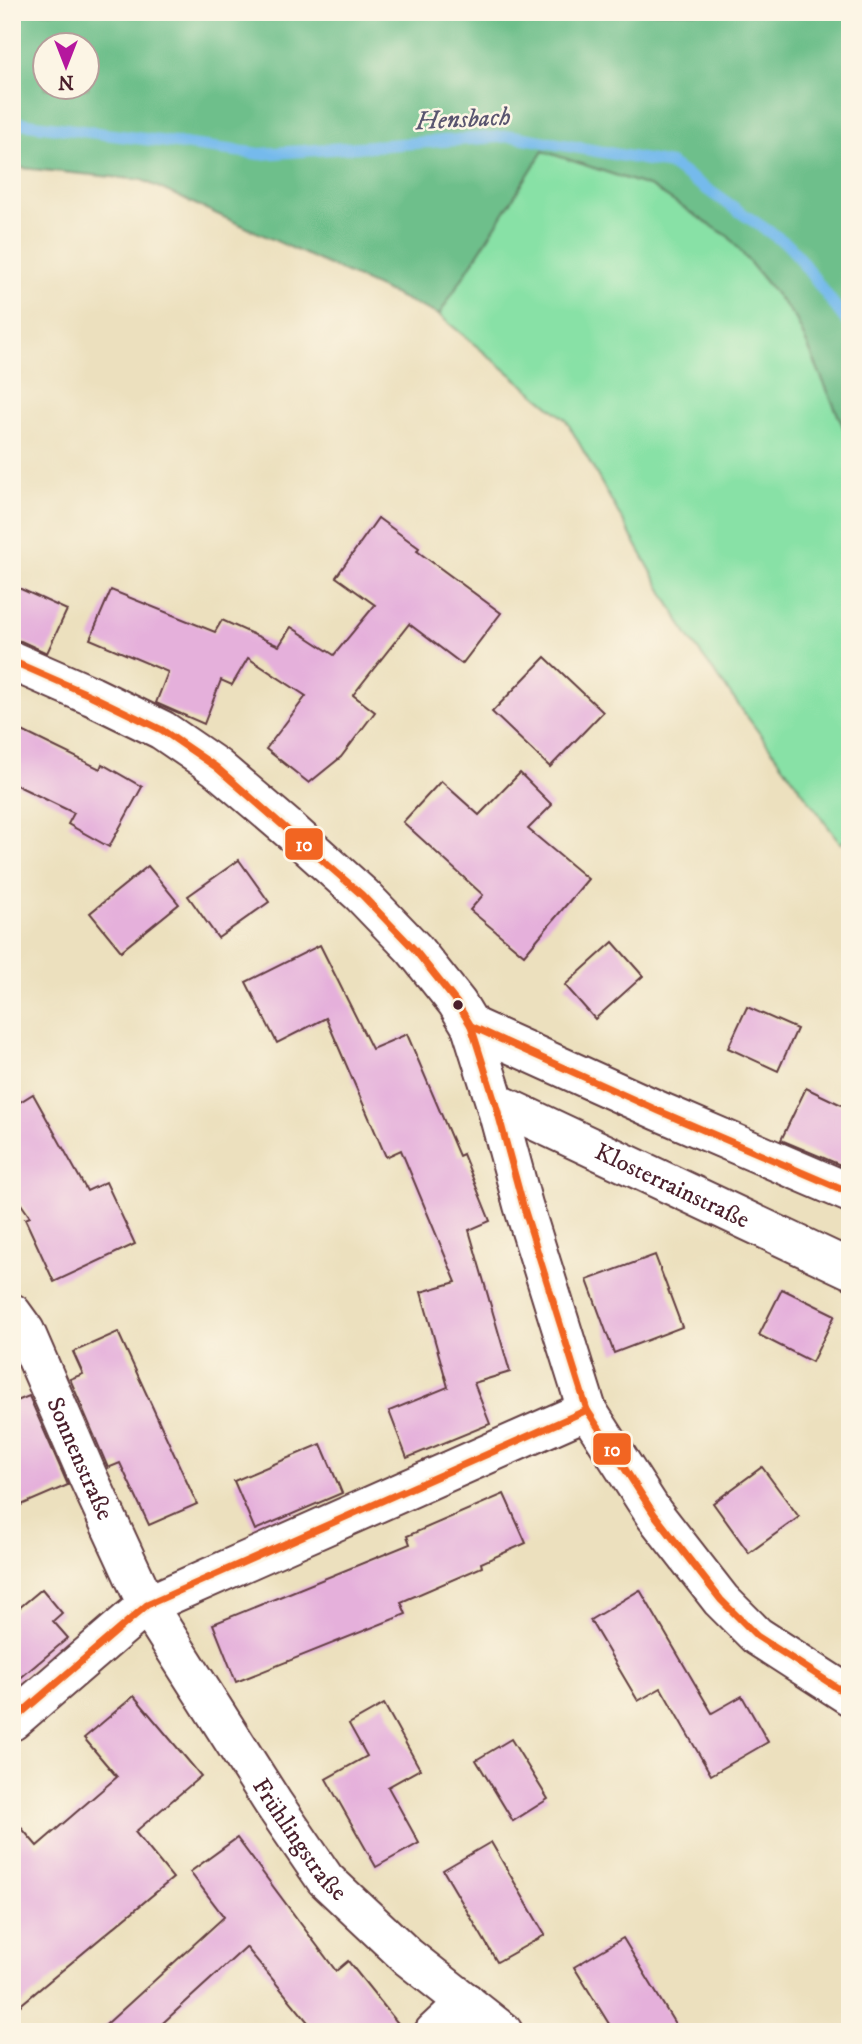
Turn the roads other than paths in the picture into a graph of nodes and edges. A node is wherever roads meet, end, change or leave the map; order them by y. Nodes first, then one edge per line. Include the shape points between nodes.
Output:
1 (12, 661) edge
2 (471, 1026) junction
3 (495, 1102) junction
4 (850, 1193) edge
5 (850, 1269) edge
6 (12, 1312) edge
7 (587, 1410) junction
8 (147, 1605) junction
9 (850, 1696) edge
10 (12, 1721) edge
11 (466, 2002) junction
12 (434, 2032) edge
13 (503, 2032) edge

1 - 2 street via 162,730 216,768 362,895 414,949
2 - 3 street
2 - 4 street
3 - 5 street, Klosterrainstraße
3 - 7 street
6 - 8 street, Sonnenstraße via 25,1331
7 - 8 street
7 - 9 street via 654,1514 721,1600 757,1636
8 - 10 street
8 - 11 street, Frühlingstraße via 325,1879 408,1957
11 - 12 street
11 - 13 street, Frühlingstraße

